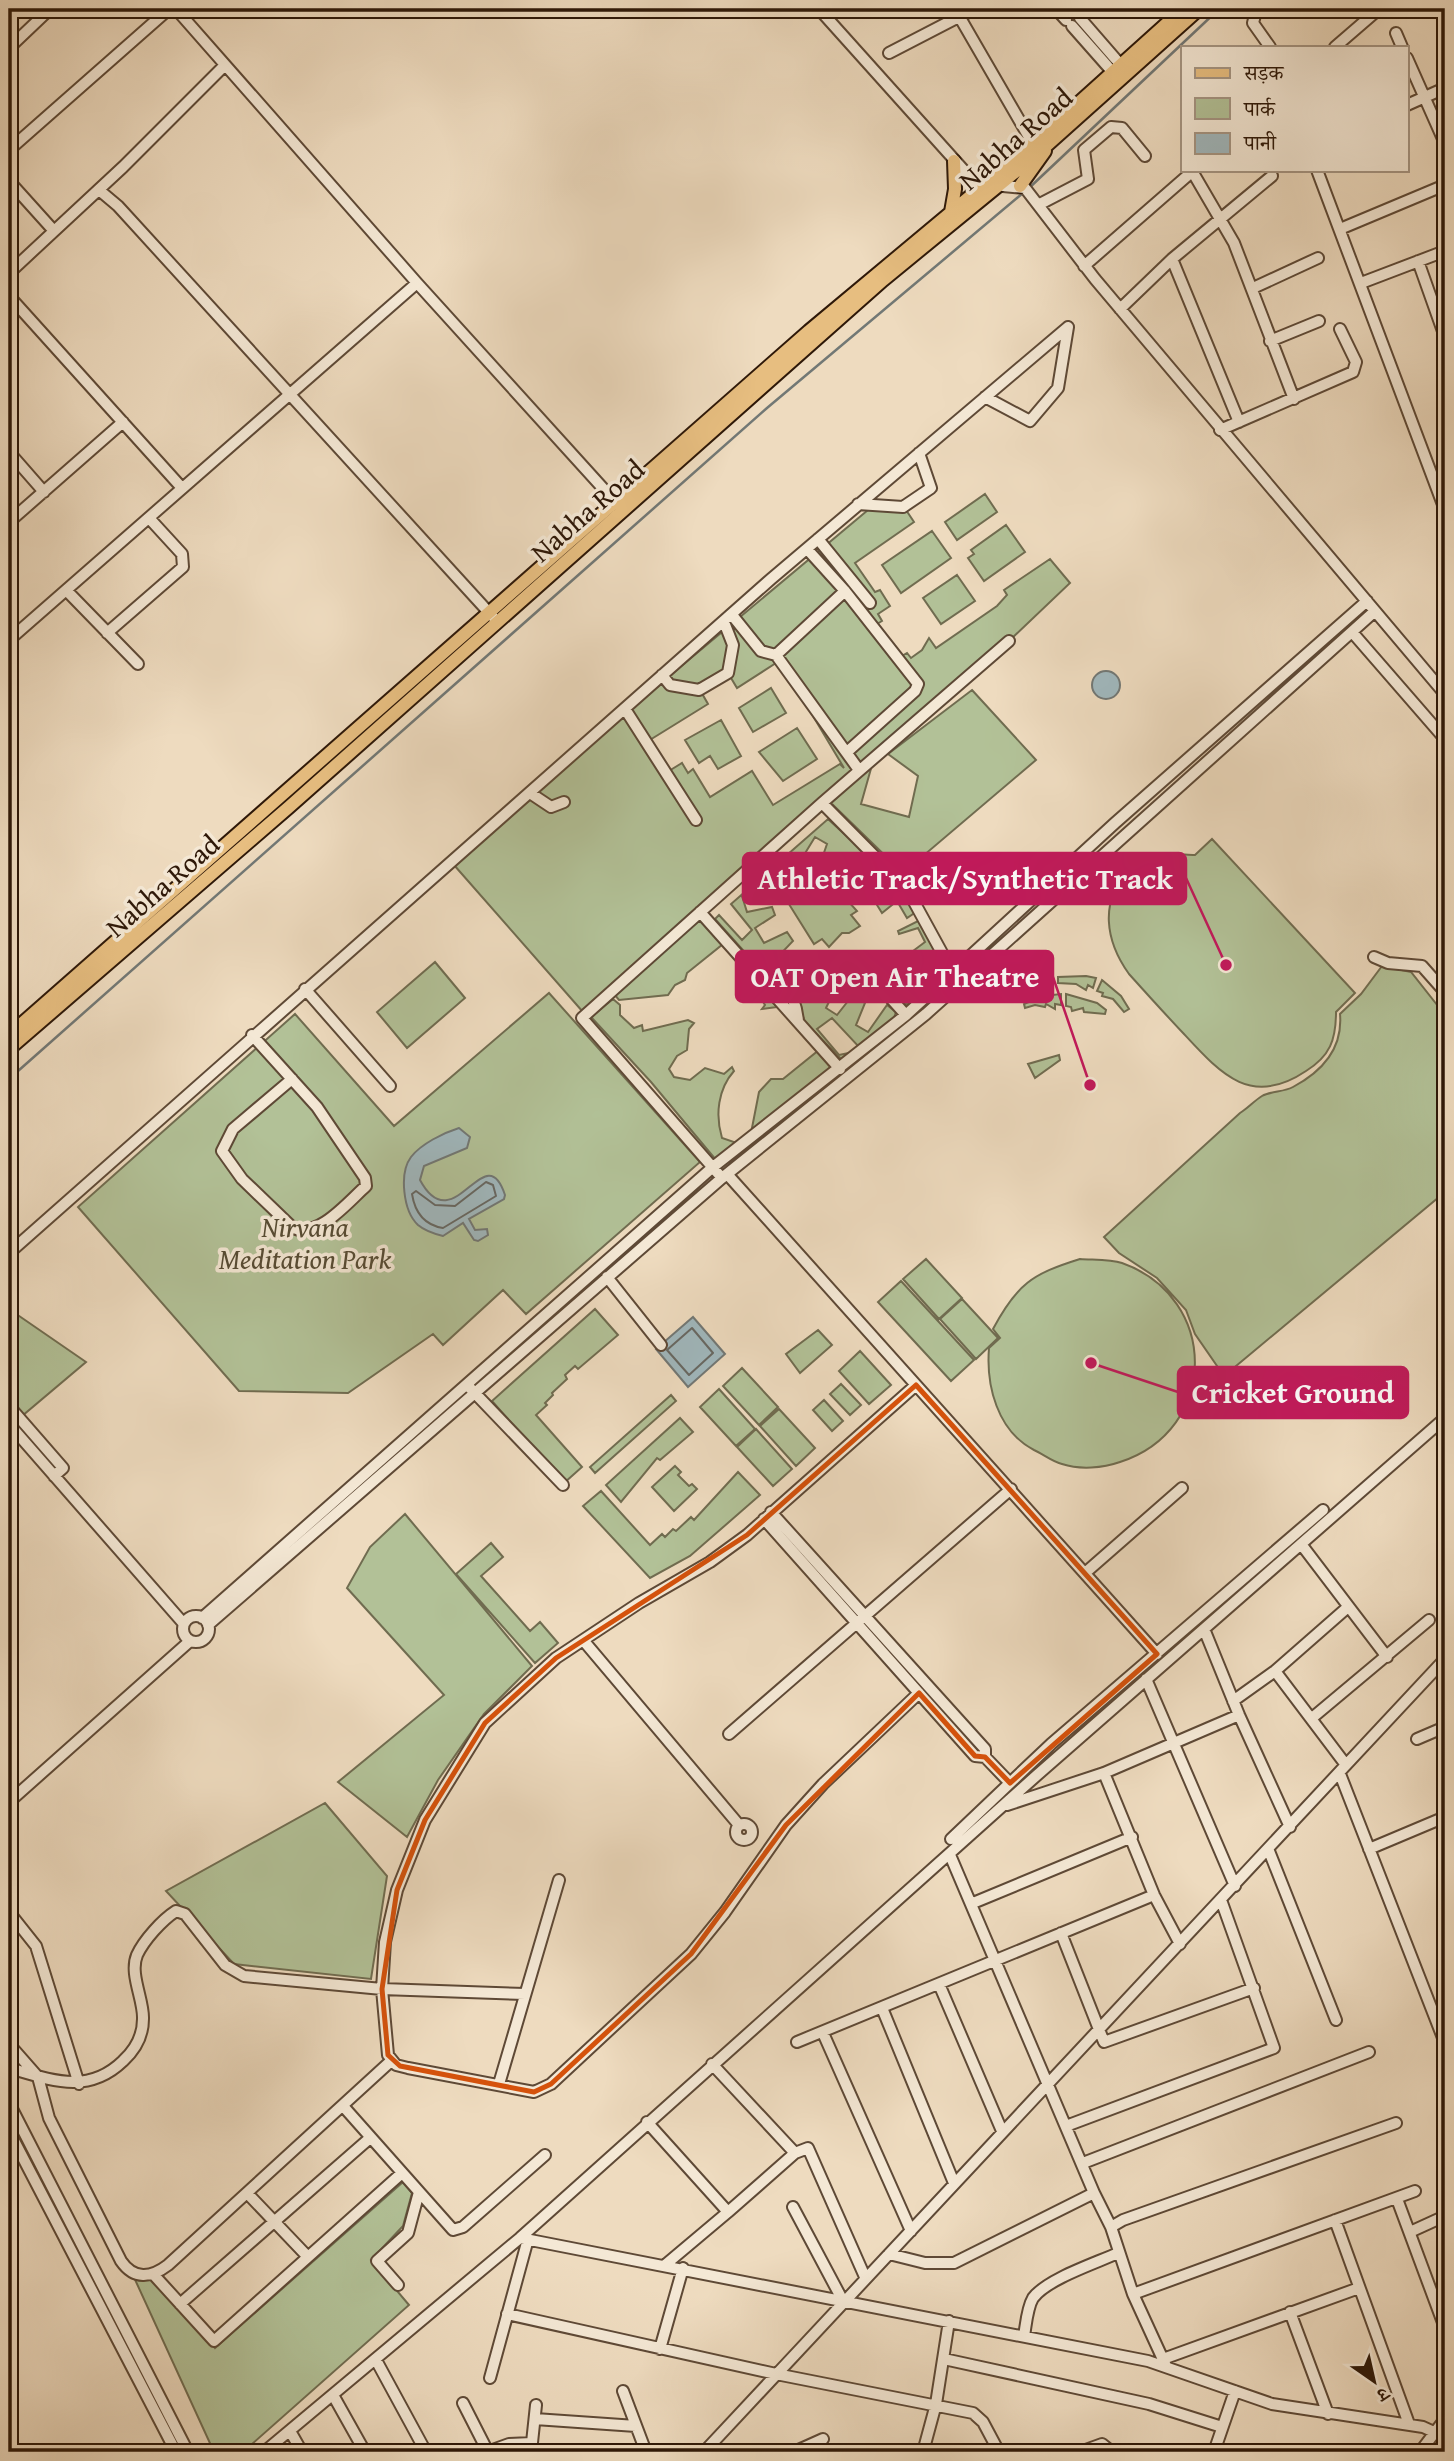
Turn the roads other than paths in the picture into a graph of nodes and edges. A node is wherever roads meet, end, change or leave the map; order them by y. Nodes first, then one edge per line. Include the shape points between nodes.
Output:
1 (50, 9) edge
2 (169, 9) edge
3 (193, 9) edge
4 (818, 9) edge
5 (974, 9) edge
6 (1184, 9) edge
7 (1199, 9) edge
8 (1262, 9) edge
9 (1378, 9) edge
10 (179, 13) edge
11 (1070, 14) edge
12 (959, 16) junction
13 (1396, 33) dead end
14 (1269, 46) edge
15 (1336, 46) edge
16 (1402, 46) edge
17 (9, 48) edge
18 (889, 53) dead end
19 (1408, 60) edge
20 (225, 65) junction
21 (1120, 73) junction
22 (1445, 88) edge
23 (1424, 97) junction
24 (1408, 105) edge
25 (1443, 139) dead end
26 (1033, 144) junction
27 (1047, 144) junction
28 (9, 150) edge
29 (1145, 156) dead end
30 (954, 161) junction
31 (1192, 172) edge
32 (1194, 172) edge
33 (1318, 172) edge
34 (1272, 176) dead end
35 (9, 181) edge
36 (997, 181) junction
37 (1445, 185) edge
38 (1025, 189) junction
39 (99, 190) junction
40 (983, 192) junction
41 (1038, 205) junction
42 (951, 212) junction
43 (1221, 219) junction
44 (1340, 229) junction
45 (54, 231) junction
46 (1445, 251) edge
47 (1318, 258) dead end
48 (1172, 259) junction
49 (1418, 261) junction
50 (1084, 266) junction
51 (9, 273) edge
52 (417, 283) junction
53 (1361, 283) junction
54 (1253, 288) junction
55 (9, 296) edge
56 (1120, 309) junction
57 (832, 318) junction
58 (1319, 321) dead end
59 (1340, 329) dead end
60 (1445, 337) edge
61 (1270, 341) junction
62 (289, 394) junction
63 (985, 397) junction
64 (1294, 399) junction
65 (122, 422) junction
66 (1239, 422) junction
67 (1220, 430) junction
68 (9, 452) edge
69 (919, 453) junction
70 (182, 488) junction
71 (44, 492) junction
72 (858, 504) junction
73 (620, 507) junction
74 (1445, 510) edge
75 (149, 518) junction
76 (9, 522) edge
77 (818, 539) junction
78 (807, 550) junction
79 (66, 590) junction
80 (845, 591) junction
81 (1367, 601) junction
82 (870, 603) dead end
83 (1375, 611) junction
84 (493, 617) junction
85 (728, 618) junction
86 (1352, 632) junction
87 (107, 633) junction
88 (9, 640) edge
89 (1009, 641) dead end
90 (776, 655) junction
91 (138, 664) dead end
92 (662, 675) junction
93 (1445, 694) edge
94 (625, 709) junction
95 (1445, 739) edge
96 (847, 752) junction
97 (1189, 758) junction
98 (1200, 769) junction
99 (859, 770) junction
100 (530, 793) junction
101 (564, 802) dead end
102 (822, 803) junction
103 (696, 820) dead end
104 (700, 912) junction
105 (1374, 957) dead end
106 (968, 958) junction
107 (810, 961) dead end
108 (747, 964) junction
109 (976, 969) junction
110 (847, 971) dead end
111 (953, 973) junction
112 (784, 983) junction
113 (305, 989) junction
114 (1445, 992) edge
115 (906, 1015) junction
116 (797, 1021) junction
117 (9, 1035) edge
118 (252, 1035) junction
119 (9, 1049) edge
120 (840, 1069) junction
121 (292, 1079) junction
122 (390, 1086) dead end
123 (720, 1173) junction
124 (9, 1253) edge
125 (607, 1277) junction
126 (661, 1345) dead end
127 (916, 1385) junction
128 (471, 1388) junction
129 (9, 1406) edge
130 (1445, 1418) edge
131 (9, 1424) edge
132 (59, 1472) junction
133 (563, 1485) dead end
134 (1182, 1488) dead end
135 (1011, 1489) junction
136 (1324, 1510) dead end
137 (767, 1516) junction
138 (1301, 1544) junction
139 (1085, 1573) junction
140 (1348, 1607) junction
141 (1429, 1620) dead end
142 (205, 1621) junction
143 (861, 1621) junction
144 (184, 1624) junction
145 (1204, 1629) junction
146 (583, 1640) junction
147 (190, 1641) junction
148 (1157, 1654) junction
149 (1387, 1657) junction
150 (1445, 1659) edge
151 (1275, 1671) junction
152 (1146, 1679) junction
153 (919, 1693) junction
154 (1233, 1701) junction
155 (1239, 1715) junction
156 (1312, 1718) junction
157 (1445, 1727) edge
158 (729, 1734) dead end
159 (1417, 1739) dead end
160 (1174, 1741) junction
161 (985, 1757) junction
162 (1343, 1770) junction
163 (1104, 1773) junction
164 (1010, 1783) junction
165 (9, 1802) edge
166 (1001, 1807) junction
167 (1445, 1816) edge
168 (1290, 1827) junction
169 (1132, 1837) junction
170 (951, 1839) dead end
171 (1370, 1849) junction
172 (1269, 1851) junction
173 (764, 1855) junction
174 (950, 1855) junction
175 (559, 1880) dead end
176 (1235, 1886) junction
177 (1154, 1895) junction
178 (1221, 1900) junction
179 (973, 1903) junction
180 (9, 1912) edge
181 (1061, 1933) junction
182 (1180, 1944) junction
183 (996, 1958) junction
184 (939, 1984) junction
185 (1254, 1988) junction
186 (382, 1989) junction
187 (525, 1994) junction
188 (882, 2008) junction
189 (1336, 2020) dead end
190 (1097, 2029) junction
191 (823, 2033) junction
192 (797, 2042) dead end
193 (1445, 2043) edge
194 (9, 2044) edge
195 (1370, 2052) dead end
196 (391, 2061) junction
197 (712, 2064) junction
198 (9, 2068) edge
199 (38, 2077) junction
200 (1047, 2083) junction
201 (79, 2084) junction
202 (499, 2084) junction
203 (9, 2103) edge
204 (343, 2106) junction
205 (647, 2122) junction
206 (1396, 2123) dead end
207 (1066, 2126) junction
208 (9, 2131) edge
209 (1002, 2132) junction
210 (370, 2138) junction
211 (795, 2153) junction
212 (545, 2155) dead end
213 (1083, 2163) junction
214 (402, 2173) junction
215 (954, 2183) junction
216 (1415, 2190) dead end
217 (419, 2192) junction
218 (1094, 2193) junction
219 (248, 2194) junction
220 (1397, 2199) junction
221 (793, 2207) dead end
222 (728, 2212) junction
223 (1445, 2216) edge
224 (1335, 2220) junction
225 (275, 2221) junction
226 (1111, 2227) junction
227 (911, 2231) junction
228 (1410, 2232) junction
229 (524, 2239) junction
230 (1118, 2253) junction
231 (889, 2254) junction
232 (308, 2257) junction
233 (665, 2265) junction
234 (683, 2268) junction
235 (153, 2274) junction
236 (865, 2277) junction
237 (398, 2285) dead end
238 (1359, 2288) junction
239 (1133, 2294) junction
240 (843, 2301) junction
241 (180, 2304) junction
242 (1290, 2312) junction
243 (507, 2314) junction
244 (949, 2321) junction
245 (1445, 2328) edge
246 (1024, 2336) junction
247 (660, 2349) junction
248 (944, 2359) junction
249 (376, 2360) junction
250 (1164, 2362) junction
251 (776, 2374) junction
252 (490, 2378) dead end
253 (624, 2391) dead end
254 (1235, 2391) junction
255 (333, 2395) junction
256 (463, 2403) dead end
257 (936, 2404) junction
258 (536, 2405) dead end
259 (1328, 2414) junction
260 (535, 2419) junction
261 (1445, 2419) edge
262 (1409, 2424) junction
263 (636, 2426) junction
264 (1222, 2427) junction
265 (290, 2431) junction
266 (1441, 2434) edge
267 (823, 2439) dead end
268 (532, 2448) edge
269 (711, 2450) edge
270 (176, 2452) edge
271 (188, 2452) edge
272 (264, 2452) edge
273 (302, 2452) edge
274 (365, 2452) edge
275 (426, 2452) edge
276 (488, 2452) edge
277 (646, 2452) edge
278 (794, 2452) edge
279 (923, 2452) edge
280 (999, 2452) edge
281 (1080, 2452) edge
282 (1112, 2452) edge
283 (1214, 2452) edge
284 (1420, 2452) edge

1 - 17 street
2 - 28 street
3 - 10 street
4 - 30 street
5 - 12 street
6 - 21 main road, Nabha Road
7 - 21 main road, Nabha Road
8 - 14 street via 1253,23
9 - 15 street
10 - 20 street
11 - 21 street
12 - 18 street
12 - 26 street
13 - 16 street
19 - 23 street
20 - 39 street
20 - 52 street
21 - 26 main road, Nabha Road
21 - 27 main road, Nabha Road
22 - 23 street
23 - 24 street
23 - 25 street
26 - 36 main road, Nabha Road
27 - 36 main road, Nabha Road
27 - 38 main road
29 - 41 street via 1122,128 1111,127 1084,150 1088,179
30 - 40 street
30 - 42 main road
31 - 50 street
32 - 43 street
33 - 44 street
34 - 43 street
35 - 45 street
36 - 38 street
36 - 40 main road, Nabha Road
37 - 44 street
38 - 41 street
39 - 45 street
39 - 62 street
40 - 42 main road, Nabha Road
40 - 57 main road, Nabha Road
41 - 50 street
42 - 57 main road, Nabha Road
43 - 48 street
43 - 54 street
44 - 53 street
45 - 51 street
46 - 49 street
47 - 54 street
48 - 56 street
48 - 66 street
49 - 53 street
49 - 60 street
50 - 56 street
52 - 62 street
52 - 73 street
53 - 74 street
54 - 61 street
55 - 65 street
56 - 67 street
57 - 73 main road, Nabha Road
58 - 61 street
59 - 64 street via 1356,362 1353,372
61 - 64 street
62 - 70 street
62 - 84 street
63 - 63 street via 1016,371 1068,327 1058,388 1030,421
63 - 69 street
64 - 66 street
65 - 70 street
65 - 71 street
66 - 67 street
67 - 81 street
68 - 71 street
69 - 72 street
69 - 72 street via 931,488 903,507
70 - 75 street
71 - 76 street
72 - 77 street
73 - 84 main road, Nabha Road
75 - 79 street
75 - 87 street via 182,554 183,567
77 - 78 street
77 - 82 street
78 - 80 street
78 - 85 street
79 - 87 street
79 - 88 street
80 - 90 street
80 - 96 street via 918,684
81 - 83 street
81 - 97 street
83 - 86 street
83 - 93 street
84 - 117 main road, Nabha Road
84 - 119 main road, Nabha Road via 289,807
85 - 90 street via 761,651
85 - 92 street
85 - 92 street via 733,645 728,673 699,690 670,685
86 - 95 street
86 - 98 street
87 - 91 street
89 - 99 street
90 - 96 street
92 - 94 street
94 - 100 street
94 - 103 street
96 - 99 street
97 - 98 street
97 - 106 street
98 - 109 street
99 - 102 street
100 - 101 street via 551,807
100 - 113 street
102 - 104 street
102 - 111 street via 907,889
104 - 108 street
104 - 123 street via 582,1018
105 - 114 street via 1422,966
106 - 109 street
106 - 111 street
107 - 112 street
108 - 112 street via 757,965
108 - 116 street
109 - 123 street via 875,1057
110 - 115 street via 860,981 876,982
111 - 115 street
112 - 116 street via 794,996
113 - 118 street
113 - 122 street
115 - 120 street
116 - 120 street
118 - 121 street
118 - 124 street
120 - 123 street
121 - 121 street via 317,1107 366,1185 313,1231 293,1228 242,1179 222,1151 233,1129
123 - 125 street
123 - 127 street
123 - 128 street
125 - 126 street
125 - 128 street
127 - 135 street
127 - 137 street
128 - 133 street
128 - 142 street
129 - 132 street
130 - 138 street
131 - 132 street
132 - 144 street
134 - 139 street
135 - 139 street
135 - 143 street
136 - 148 street
137 - 143 street
137 - 146 street via 710,1562
138 - 140 street
138 - 145 street
139 - 148 street
140 - 149 street
140 - 151 street
141 - 149 street
142 - 144 street via 192,1617
142 - 147 street via 204,1639
143 - 153 street
143 - 158 street
143 - 161 street via 985,1749
144 - 147 street via 183,1633
145 - 152 street
145 - 154 street
146 - 173 street via 740,1825 751,1827 750,1839
146 - 186 street via 556,1658 485,1723 452,1772 425,1820 397,1889 385,1942
147 - 165 street
148 - 164 street
149 - 156 street
150 - 162 street
151 - 154 street
151 - 156 street
152 - 160 street
152 - 166 street
153 - 161 street via 975,1756
153 - 173 street via 823,1784
154 - 155 street
155 - 160 street
155 - 168 street
156 - 162 street
157 - 159 street
160 - 163 street
160 - 176 street
161 - 164 street
162 - 168 street
162 - 171 street
163 - 166 street
163 - 169 street
164 - 170 street
166 - 174 street
167 - 171 street
168 - 172 street
169 - 177 street
169 - 179 street
171 - 193 street
172 - 176 street
172 - 189 street
173 - 202 street via 691,1954 562,2075 534,2092
174 - 179 street
174 - 197 street
175 - 187 street
176 - 178 street
177 - 181 street
177 - 182 street
178 - 182 street
178 - 185 street
179 - 183 street
180 - 201 street via 36,1946
181 - 183 street
181 - 190 street
182 - 190 street
183 - 184 street
183 - 200 street
184 - 188 street
184 - 209 street
185 - 190 street via 1104,2042
185 - 207 street via 1275,2043 1273,2050
186 - 187 street
186 - 196 street
186 - 201 street via 244,1976 225,1965 185,1914 176,1911 137,1955 144,2017 135,2048 105,2076
187 - 202 street
188 - 191 street
188 - 215 street
190 - 200 street
191 - 192 street
191 - 227 street
194 - 199 street
195 - 213 street
196 - 202 street
196 - 204 street
197 - 205 street
197 - 211 street
198 - 199 street
199 - 201 street
199 - 235 street via 49,2118 121,2261 131,2273
200 - 207 street
200 - 209 street
203 - 271 street
204 - 210 street
204 - 219 street
205 - 222 street
205 - 229 street
206 - 226 street
207 - 213 street
208 - 270 street
209 - 215 street
210 - 214 street
210 - 225 street
211 - 222 street
211 - 236 street via 804,2148 813,2151
212 - 217 street via 456,2230
213 - 218 street
214 - 217 street
214 - 232 street
215 - 227 street
216 - 220 street
217 - 237 street via 408,2233 377,2261
218 - 226 street
218 - 231 street via 954,2263 925,2263
219 - 225 street
219 - 235 street
220 - 224 street
220 - 228 street
221 - 240 street
222 - 233 street
223 - 228 street
224 - 238 street
224 - 239 street
225 - 232 street
225 - 241 street
226 - 230 street
227 - 231 street
228 - 245 street
229 - 233 street
229 - 243 street
229 - 249 street
230 - 239 street
230 - 246 street via 1036,2295
231 - 236 street
232 - 241 street via 214,2341
233 - 234 street
234 - 240 street
234 - 247 street
235 - 241 street
236 - 240 street
238 - 242 street
238 - 262 street
239 - 250 street
240 - 244 street
240 - 251 street
242 - 250 street
242 - 259 street
243 - 247 street
243 - 252 street
244 - 246 street
244 - 248 street
246 - 250 street
247 - 251 street
248 - 257 street
248 - 264 street via 1149,2404
249 - 255 street
249 - 275 street
250 - 254 street
251 - 257 street
251 - 269 street
253 - 263 street
254 - 259 street via 1272,2404
254 - 264 street
255 - 265 street
255 - 274 street
256 - 276 street
257 - 279 street
257 - 280 street via 979,2417
258 - 260 street
259 - 262 street
260 - 263 street
260 - 268 street
261 - 266 street
262 - 266 street
263 - 277 street
264 - 283 street
265 - 272 street
265 - 273 street
266 - 284 street
267 - 278 street
268 - 276 street via 509,2444
281 - 282 street via 1101,2444

